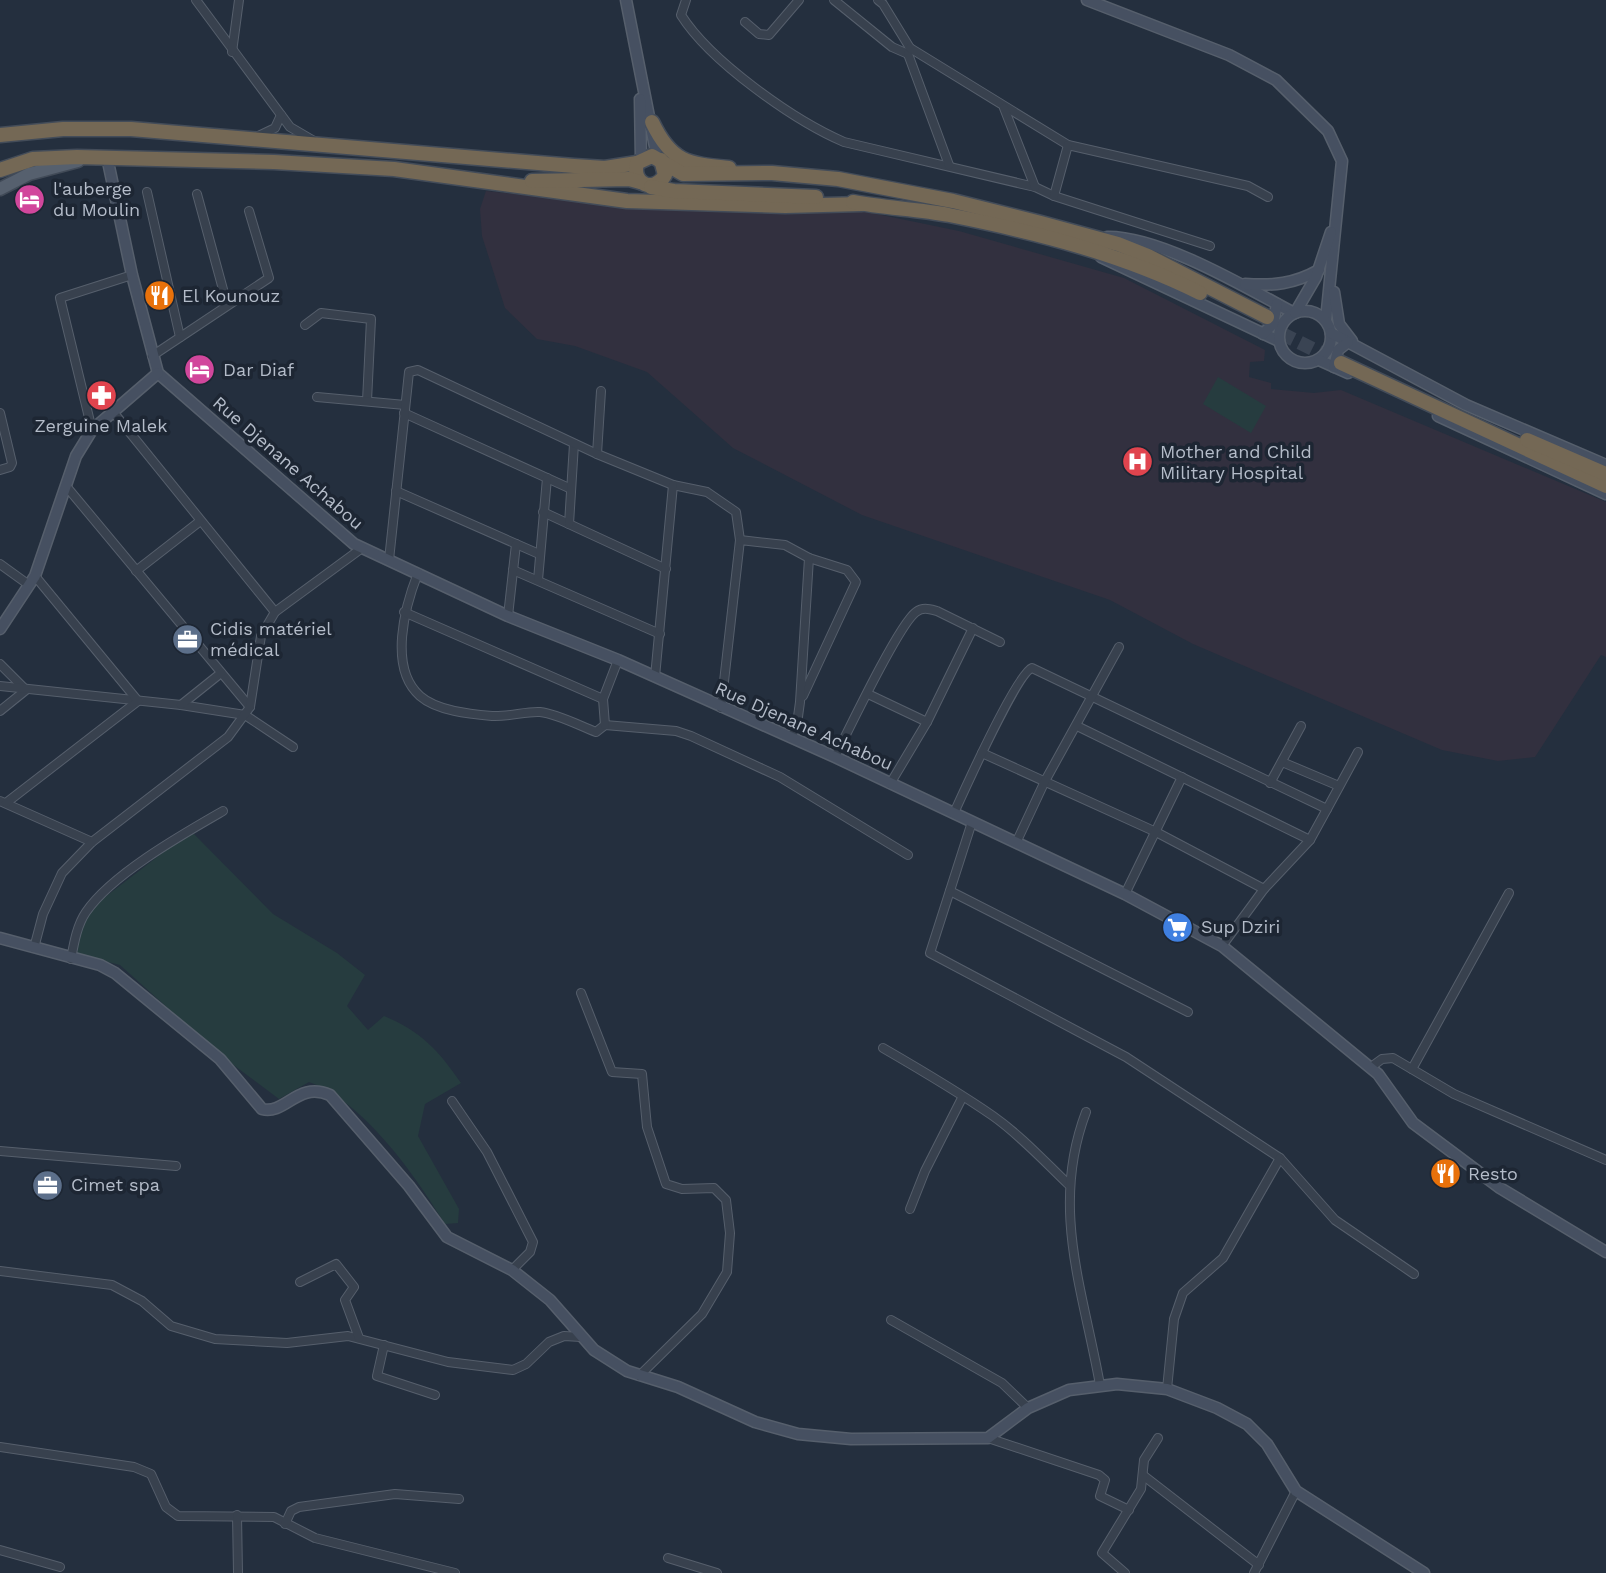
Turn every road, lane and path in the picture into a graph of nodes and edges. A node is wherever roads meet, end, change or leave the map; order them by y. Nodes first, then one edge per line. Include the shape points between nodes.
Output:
1 (196, 0) edge
2 (239, 0) edge
3 (686, 0) edge
4 (799, 0) edge
5 (834, 0) edge
6 (878, 0) edge
7 (1087, 0) edge
8 (627, 1) edge
9 (745, 22) dead end
10 (909, 51) junction
11 (232, 52) junction
12 (637, 58) junction
13 (1003, 108) junction
14 (281, 115) junction
15 (652, 122) junction
16 (0, 135) edge
17 (253, 139) junction
18 (323, 145) junction
19 (1068, 145) junction
20 (103, 157) junction
21 (659, 159) junction
22 (639, 161) junction
23 (949, 165) junction
24 (0, 170) edge
25 (772, 173) junction
26 (499, 182) junction
27 (645, 184) junction
28 (1035, 187) junction
29 (0, 189) edge
30 (147, 192) dead end
31 (197, 194) dead end
32 (1054, 196) junction
33 (1268, 197) dead end
34 (862, 204) junction
35 (249, 211) dead end
36 (1337, 212) junction
37 (1091, 243) junction
38 (1210, 246) dead end
39 (1319, 270) junction
40 (132, 275) junction
41 (1331, 275) junction
42 (1240, 284) junction
43 (227, 304) junction
44 (1277, 304) junction
45 (1294, 313) junction
46 (1326, 320) junction
47 (305, 324) dead end
48 (1264, 325) junction
49 (1331, 333) junction
50 (180, 337) junction
51 (1279, 341) junction
52 (1345, 355) junction
53 (152, 356) junction
54 (1319, 360) junction
55 (158, 373) junction
56 (601, 391) dead end
57 (317, 397) dead end
58 (367, 401) junction
59 (405, 409) junction
60 (0, 413) edge
61 (114, 413) junction
62 (92, 430) junction
63 (574, 444) junction
64 (597, 454) junction
65 (1606, 465) edge
66 (0, 470) edge
67 (1606, 474) edge
68 (547, 478) junction
69 (673, 485) junction
70 (66, 486) junction
71 (1606, 486) edge
72 (569, 488) junction
73 (396, 491) junction
74 (1606, 494) edge
75 (544, 512) junction
76 (199, 522) junction
77 (569, 524) junction
78 (740, 540) junction
79 (516, 544) junction
80 (362, 548) junction
81 (539, 554) junction
82 (809, 558) junction
83 (389, 559) junction
84 (0, 564) edge
85 (666, 569) junction
86 (513, 570) junction
87 (136, 571) junction
88 (418, 573) junction
89 (32, 580) junction
90 (538, 580) junction
91 (275, 612) junction
92 (404, 612) junction
93 (508, 616) junction
94 (973, 628) junction
95 (0, 629) edge
96 (660, 634) junction
97 (1000, 642) dead end
98 (1119, 647) dead end
99 (618, 660) junction
100 (0, 664) edge
101 (221, 673) junction
102 (655, 677) junction
103 (0, 686) edge
104 (26, 690) junction
105 (868, 694) junction
106 (1093, 695) junction
107 (603, 699) junction
108 (138, 701) junction
109 (800, 702) junction
110 (181, 705) junction
111 (720, 708) junction
112 (0, 711) edge
113 (247, 711) junction
114 (927, 722) junction
115 (605, 725) junction
116 (1077, 726) junction
117 (1301, 726) dead end
118 (791, 738) junction
119 (293, 747) dead end
120 (1358, 752) dead end
121 (982, 753) junction
122 (835, 757) junction
123 (1282, 762) junction
124 (1182, 777) junction
125 (1045, 781) junction
126 (1270, 783) junction
127 (890, 784) junction
128 (1339, 786) junction
129 (3, 802) edge
130 (1327, 809) junction
131 (223, 811) dead end
132 (954, 813) junction
133 (972, 822) junction
134 (1156, 832) junction
135 (1310, 840) junction
136 (92, 842) junction
137 (1016, 843) junction
138 (908, 855) dead end
139 (1264, 889) junction
140 (950, 891) junction
141 (1509, 893) dead end
142 (1125, 894) junction
143 (0, 938) edge
144 (1222, 946) junction
145 (34, 948) junction
146 (71, 958) junction
147 (581, 993) dead end
148 (1188, 1012) dead end
149 (883, 1048) dead end
150 (1371, 1067) junction
151 (1412, 1069) junction
152 (962, 1098) junction
153 (452, 1101) dead end
154 (1086, 1112) dead end
155 (0, 1151) edge
156 (1280, 1158) junction
157 (1606, 1160) edge
158 (176, 1166) dead end
159 (1068, 1184) junction
160 (910, 1209) dead end
161 (1606, 1252) edge
162 (512, 1270) junction
163 (0, 1271) edge
164 (1414, 1274) dead end
165 (300, 1282) dead end
166 (891, 1320) dead end
167 (581, 1337) junction
168 (359, 1338) junction
169 (384, 1345) junction
170 (639, 1376) junction
171 (1100, 1385) junction
172 (1167, 1389) junction
173 (435, 1395) dead end
174 (1028, 1408) junction
175 (988, 1438) junction
176 (1158, 1438) dead end
177 (0, 1447) edge
178 (1143, 1476) junction
179 (1296, 1491) junction
180 (459, 1499) dead end
181 (1129, 1510) junction
182 (237, 1515) junction
183 (285, 1524) junction
184 (0, 1550) edge
185 (668, 1558) dead end
186 (60, 1567) dead end
187 (1256, 1569) edge
188 (238, 1573) edge
189 (455, 1573) edge
190 (717, 1573) edge
191 (1125, 1573) edge
192 (1424, 1573) edge

1 - 11 street
2 - 11 street
3 - 23 street via 681,15 694,36 737,74 820,132 844,142
4 - 9 street via 769,35
5 - 10 street via 892,47
6 - 10 street
7 - 36 street via 1229,55 1276,80 1328,131 1342,160
8 - 12 street
10 - 13 street
10 - 23 street
11 - 14 street
12 - 15 street
12 - 22 street via 643,126
13 - 19 street
13 - 28 street
14 - 17 street via 275,128
14 - 18 street via 290,127
15 - 21 street
15 - 25 highway via 661,142 679,159
16 - 17 highway via 99,128
17 - 18 highway
18 - 22 highway via 574,166 616,167
19 - 32 street
19 - 33 street via 1248,186
20 - 24 highway via 33,159
20 - 26 highway via 394,169
20 - 29 main road via 29,174
20 - 40 street, Rue Djenane Achabou
21 - 22 highway
21 - 25 highway via 683,174
21 - 27 highway via 665,175 659,183
22 - 27 highway via 635,173
23 - 28 street
25 - 37 highway via 966,204
26 - 27 highway via 629,179
26 - 34 highway via 627,201
27 - 34 highway via 674,191 798,195
28 - 32 street
30 - 50 street
31 - 43 street
32 - 38 street
34 - 37 highway via 948,214
35 - 43 street via 270,275
36 - 39 street
36 - 41 street
37 - 42 street via 1129,238 1213,269
37 - 48 highway via 1148,256
37 - 48 street via 1111,264
39 - 42 street via 1275,286
39 - 45 street
40 - 53 street, Rue Djenane Achabou
40 - 62 street via 60,298
41 - 46 street
41 - 52 street
42 - 44 street
43 - 50 street
44 - 45 street
44 - 48 street via 1273,324
45 - 46 street via 1311,311
45 - 51 street via 1283,322
46 - 49 street
47 - 58 street via 321,313 371,318
48 - 51 street
49 - 52 street
49 - 54 street via 1326,353
50 - 53 street
51 - 54 street via 1286,355 1297,362
52 - 54 street
52 - 65 street
52 - 67 highway
52 - 71 highway
52 - 74 street
53 - 55 street, Rue Djenane Achabou
55 - 61 street
55 - 80 street, Rue Djenane Achabou
56 - 64 street
57 - 58 street
58 - 59 street
59 - 63 street via 409,372 418,370
59 - 68 street
59 - 73 street
60 - 66 street via 12,463
61 - 62 street
61 - 76 street
62 - 70 street via 76,456
63 - 64 street
63 - 72 street
64 - 69 street
68 - 72 street
68 - 75 street
69 - 78 street via 707,492 726,504 738,516
69 - 85 street
70 - 87 street
70 - 89 street
72 - 77 street
73 - 79 street
73 - 83 street
75 - 77 street
75 - 81 street
76 - 87 street
76 - 91 street
77 - 85 street
78 - 82 street via 785,545
78 - 111 street
79 - 81 street
79 - 86 street
80 - 83 street, Rue Djenane Achabou
80 - 91 street
81 - 90 street
82 - 109 street
82 - 109 street via 847,570 856,582
83 - 88 street, Rue Djenane Achabou
84 - 89 street
85 - 96 street
86 - 90 street
86 - 93 street
87 - 101 street
88 - 92 street
88 - 93 street, Rue Djenane Achabou
89 - 95 street
89 - 108 street
90 - 96 street
91 - 113 street via 261,636
92 - 107 street
92 - 115 street via 408,682 421,697 439,706 490,716 540,712 596,732
93 - 99 street, Rue Djenane Achabou
94 - 97 street
94 - 105 street via 937,611 918,610 900,633
94 - 114 street
96 - 102 street
98 - 106 street
99 - 102 street, Rue Djenane Achabou
99 - 107 street
100 - 104 street
101 - 110 street
101 - 113 street
102 - 111 street, Rue Djenane Achabou
103 - 104 street
104 - 108 street
104 - 112 street
105 - 114 street
105 - 122 street
106 - 116 street
106 - 121 street via 1028,669
106 - 126 street
107 - 115 street
108 - 110 street
108 - 129 street
109 - 118 street
110 - 113 street
111 - 118 street, Rue Djenane Achabou
113 - 119 street
113 - 136 street via 228,737
114 - 127 street
115 - 138 street via 691,736 780,777
116 - 124 street
116 - 125 street
117 - 123 street
118 - 122 street, Rue Djenane Achabou
120 - 128 street
121 - 125 street
121 - 132 street
122 - 127 street, Rue Djenane Achabou
123 - 126 street
123 - 128 street
124 - 134 street
124 - 135 street
125 - 134 street
125 - 137 street
126 - 130 street
127 - 132 street, Rue Djenane Achabou
128 - 130 street
129 - 136 street
130 - 135 street
131 - 146 street via 181,835 98,898 85,913
132 - 133 street, Rue Djenane Achabou
133 - 137 street, Rue Djenane Achabou
133 - 140 street
134 - 139 street
134 - 142 street
135 - 139 street
136 - 145 street via 62,873
137 - 142 street, Rue Djenane Achabou
139 - 144 street
140 - 148 street
140 - 156 street via 930,953 1126,1057
141 - 151 street
142 - 144 street, Rue Djenane Achabou
143 - 145 street
144 - 150 street, Rue Djenane Achabou
145 - 146 street
146 - 162 street via 116,973 220,1059 262,1109 270,1110 306,1091 330,1095 447,1237
147 - 170 street via 612,1072 642,1074 648,1127 666,1184 682,1189 714,1188 726,1200 730,1233 725,1276 702,1314
149 - 152 street via 946,1083
150 - 151 street via 1389,1058
150 - 161 street, Rue Djenane Achabou via 1413,1123 1500,1188
151 - 157 street via 1463,1099
152 - 159 street via 992,1116
152 - 160 street
153 - 162 street via 487,1152 533,1242 530,1252
154 - 159 street
155 - 158 street
156 - 164 street via 1335,1220
156 - 172 street via 1223,1258 1191,1284 1180,1301
159 - 171 street via 1072,1245
162 - 167 street via 550,1300
163 - 168 street via 112,1285 142,1301 171,1326 215,1339 286,1343
165 - 168 street via 336,1264 354,1287 345,1300
166 - 174 street via 1002,1383
167 - 169 street via 564,1336 550,1342 513,1370 448,1362
167 - 170 street via 594,1350
168 - 169 street
169 - 173 street via 377,1376
170 - 175 street via 798,1434 851,1439
171 - 172 street
171 - 174 street via 1069,1390
172 - 179 street via 1253,1428
174 - 175 street
175 - 181 street via 1103,1477 1100,1496
176 - 178 street via 1144,1460
177 - 182 street via 134,1467 151,1474 166,1507 178,1516
178 - 181 street
178 - 187 street
179 - 187 street
179 - 192 street
180 - 183 street via 395,1494 299,1507 291,1511
181 - 191 street via 1102,1553
182 - 183 street via 261,1514
182 - 188 street
183 - 189 street via 315,1538
184 - 186 street
185 - 190 street

